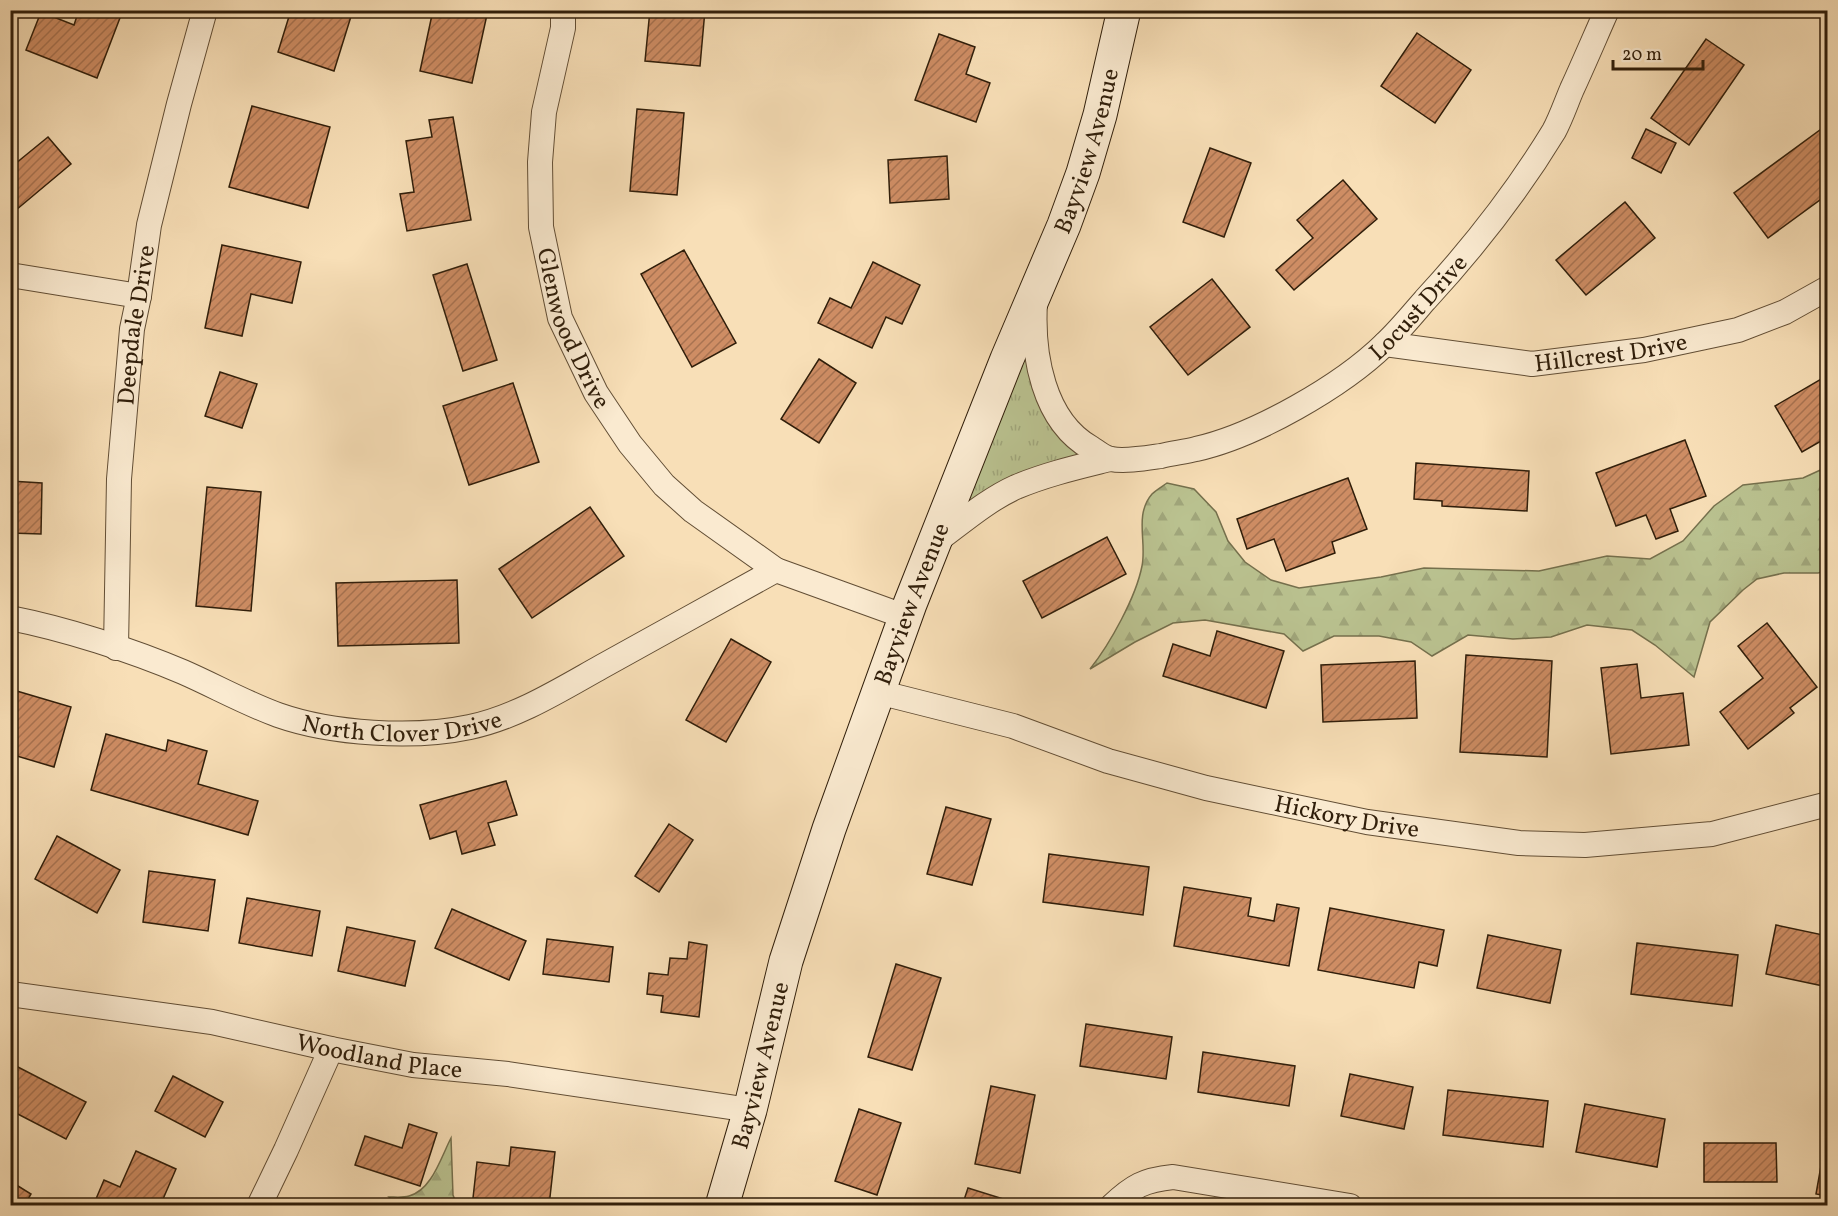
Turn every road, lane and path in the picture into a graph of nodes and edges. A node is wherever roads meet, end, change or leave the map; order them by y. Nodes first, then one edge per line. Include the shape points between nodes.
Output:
1 (205, 10) edge
2 (563, 10) edge
3 (1124, 10) edge
4 (1607, 10) edge
5 (10, 275) edge
6 (1827, 288) edge
7 (1035, 294) junction
8 (139, 296) junction
9 (1385, 345) junction
10 (1110, 459) junction
11 (935, 542) junction
12 (776, 570) junction
13 (906, 617) junction
14 (10, 618) edge
15 (116, 648) junction
16 (878, 692) junction
17 (1827, 804) edge
18 (10, 994) edge
19 (331, 1049) junction
20 (750, 1110) junction
21 (259, 1206) edge
22 (722, 1206) edge
23 (1112, 1206) edge
24 (1350, 1206) edge

1 - 8 street, Deepdale Drive via 149,225
2 - 12 street, Glenwood Drive via 563,28 544,112 540,162 542,227 560,318 596,393 664,485 693,511
3 - 7 main road, Bayview Avenue via 1083,173
4 - 9 street, Locust Drive via 1555,130 1492,223
5 - 8 street
6 - 9 street, Hillcrest Drive via 1785,312 1738,330 1644,350 1532,364
7 - 10 street via 1036,350 1052,404 1072,434
7 - 11 main road, Bayview Avenue
8 - 15 street, Deepdale Drive via 132,329 119,479
9 - 10 street, Locust Drive via 1346,377 1248,431 1198,449 1149,458
10 - 11 street, Locust Drive via 1056,472 1015,488 990,501
11 - 13 main road, Bayview Avenue
12 - 13 street, Glenwood Drive
12 - 15 street, North Clover Drive via 528,707 473,727 435,733 362,731 310,724 255,706 182,672
13 - 16 main road, Bayview Avenue
14 - 15 street, North Clover Drive
16 - 17 street, Hickory Drive via 1013,726 1108,761 1206,788 1366,822 1519,843 1585,845 1712,834
16 - 20 main road, Bayview Avenue via 798,921
18 - 19 street, Woodland Place via 212,1022
19 - 20 street, Woodland Place via 413,1065 508,1074
19 - 21 street
20 - 22 main road, Bayview Avenue
23 - 24 street via 1130,1189 1173,1176

